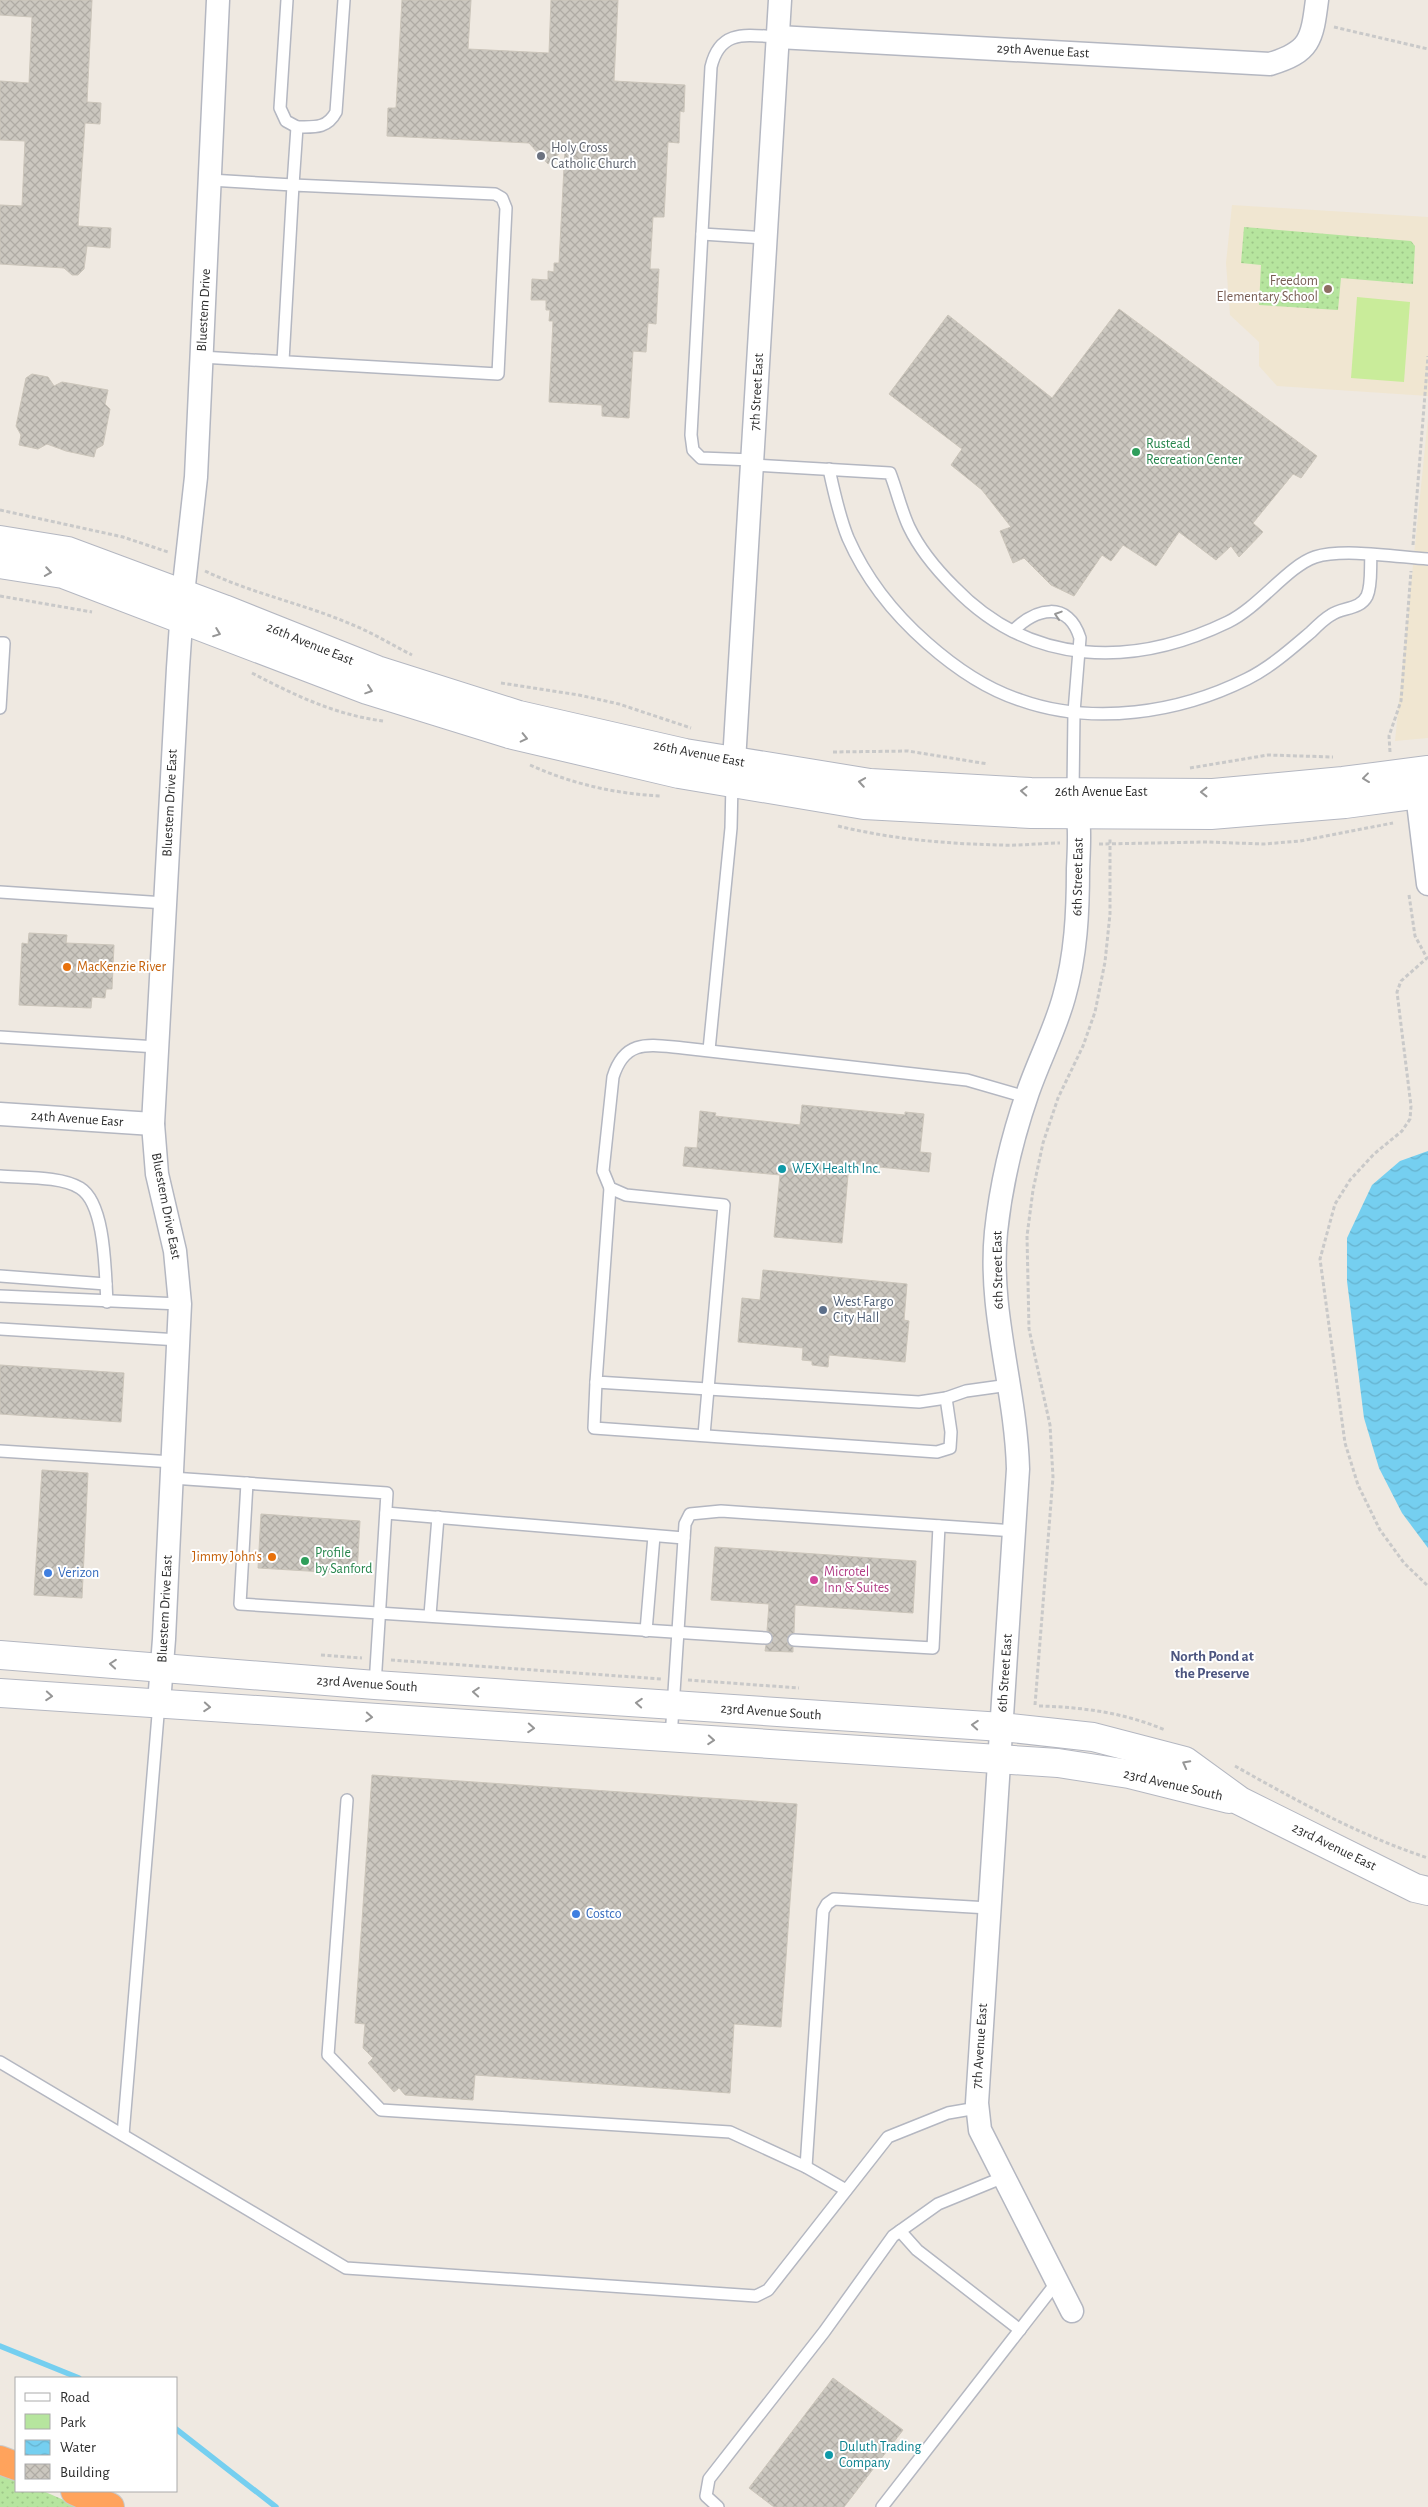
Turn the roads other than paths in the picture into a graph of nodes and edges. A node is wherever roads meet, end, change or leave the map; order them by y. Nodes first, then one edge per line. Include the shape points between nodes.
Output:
1 (218, 0) edge
2 (287, 0) edge
3 (344, 0) edge
4 (780, 0) edge
5 (1317, 0) edge
6 (778, 37) junction
7 (297, 127) junction
8 (210, 180) junction
9 (294, 185) junction
10 (702, 234) junction
11 (766, 238) junction
12 (202, 357) junction
13 (283, 361) junction
14 (753, 462) junction
15 (829, 469) junction
16 (0, 540) edge
17 (1371, 555) junction
18 (1428, 558) edge
19 (0, 564) edge
20 (182, 606) junction
21 (1013, 631) junction
22 (0, 643) edge
23 (1080, 653) junction
24 (0, 708) edge
25 (1074, 712) junction
26 (733, 772) junction
27 (1416, 777) edge
28 (1076, 803) junction
29 (1418, 886) edge
30 (0, 892) edge
31 (165, 903) junction
32 (0, 1037) edge
33 (157, 1047) junction
34 (709, 1050) junction
35 (1026, 1097) junction
36 (0, 1114) edge
37 (153, 1124) junction
38 (0, 1176) edge
39 (610, 1188) junction
40 (0, 1276) edge
41 (106, 1284) junction
42 (0, 1296) edge
43 (107, 1302) junction
44 (180, 1304) junction
45 (0, 1329) edge
46 (179, 1340) junction
47 (596, 1382) junction
48 (1009, 1385) junction
49 (708, 1390) junction
50 (946, 1398) junction
51 (704, 1436) junction
52 (0, 1451) edge
53 (173, 1470) junction
54 (248, 1483) junction
55 (386, 1512) junction
56 (438, 1517) junction
57 (938, 1526) junction
58 (1015, 1531) junction
59 (654, 1536) junction
60 (684, 1538) junction
61 (380, 1612) junction
62 (430, 1615) junction
63 (646, 1631) junction
64 (677, 1633) junction
65 (766, 1638) dead end
66 (794, 1640) dead end
67 (0, 1655) edge
68 (162, 1668) junction
69 (376, 1672) junction
70 (673, 1692) junction
71 (0, 1693) edge
72 (158, 1704) junction
73 (1003, 1715) junction
74 (671, 1738) junction
75 (998, 1759) junction
76 (347, 1800) dead end
77 (1240, 1801) junction
78 (1428, 1891) edge
79 (989, 1908) junction
80 (0, 2062) edge
81 (977, 2108) junction
82 (123, 2135) junction
83 (806, 2167) junction
84 (1004, 2177) junction
85 (846, 2190) junction
86 (900, 2231) junction
87 (1057, 2282) junction
88 (1072, 2311) dead end
89 (1020, 2330) junction
90 (0, 2460) edge
91 (15, 2466) edge
92 (77, 2492) edge
93 (110, 2507) edge
94 (718, 2507) edge
95 (882, 2507) edge

1 - 8 street, Bluestem Drive
2 - 7 lane via 280,108 286,121
3 - 7 lane via 336,112 327,124 320,127
4 - 6 street, 7th Street East
5 - 6 street, 29th Avenue East via 1314,22 1303,48 1290,58 1270,64
6 - 10 lane via 734,37 718,46 714,54 710,66
6 - 11 street, 7th Street East
7 - 9 lane
8 - 9 lane
8 - 12 street, Bluestem Drive
9 - 13 lane
9 - 13 lane via 495,194 502,198 506,208 498,374
10 - 11 lane
10 - 14 lane via 691,435 693,450 701,458
11 - 14 street, 7th Street East
12 - 13 lane
12 - 20 street, Bluestem Drive via 196,477
14 - 15 lane
14 - 26 street, 7th Street East
15 - 21 lane via 890,474 909,526 939,572 983,613
15 - 25 lane via 848,537 879,591 908,626 975,678 1020,700
16 - 20 street, 26th Avenue East via 68,551
17 - 18 lane
17 - 23 lane via 1332,554 1302,563 1249,610 1181,642 1125,653
17 - 25 lane via 1368,590 1360,604 1331,614 1283,655 1248,678 1209,695 1145,711
19 -> 20 street, 26th Avenue East via 63,574
20 - 26 street, 26th Avenue East via 367,690 509,734 679,774
20 - 31 street, Bluestem Drive East
21 - 23 lane via 1062,650
23 -> 21 lane via 1078,630 1059,614 1042,612 1030,616
22 - 24 lane via 4,643
23 - 25 lane
25 - 28 lane
26 - 28 street, 26th Avenue East via 864,805 1031,814
26 - 34 lane via 731,828
27 - 28 street, 26th Avenue East via 1345,804 1212,815
27 - 29 street
28 - 35 street, 6th Street East via 1078,914 1071,970 1056,1024
30 - 31 lane
31 - 33 street, Bluestem Drive East
32 - 33 lane
33 - 37 street, Bluestem Drive East
34 - 35 lane via 967,1080
34 - 39 lane via 647,1045 638,1046 623,1056 613,1077 603,1171
35 - 48 street, 6th Street East via 1012,1137 996,1233 998,1314
36 - 37 street, 24th Avenue Easr
37 - 44 street, Bluestem Drive East via 157,1174 175,1251
38 - 41 lane via 54,1180 80,1188 93,1201 101,1231
39 - 47 lane
39 - 49 lane via 626,1195 724,1205
40 - 41 lane
41 - 43 lane
42 - 43 lane
43 - 44 lane
44 - 46 street, Bluestem Drive East
45 - 46 lane
46 - 53 street, Bluestem Drive East
47 - 49 lane
47 - 51 lane via 594,1428
48 - 50 lane via 966,1391
48 - 58 street, 6th Street East via 1018,1442
49 - 50 lane via 884,1401 919,1402
49 - 51 lane
50 - 51 lane via 950,1448 936,1452
52 - 53 lane
53 - 54 lane
53 - 68 street, Bluestem Drive East
54 - 55 lane via 387,1493
54 - 61 lane via 240,1604
55 - 56 lane
55 - 61 lane
56 - 59 lane
56 - 62 lane
57 - 58 lane
57 - 60 lane via 700,1511 690,1514
57 - 66 lane via 933,1648
58 - 73 street, 6th Street East
59 - 60 lane
59 - 63 lane
60 - 64 lane
61 - 62 lane
61 - 69 lane
62 - 63 lane
63 - 64 lane
64 - 65 lane
64 - 70 lane
68 -> 67 street, 23rd Avenue South
68 - 69 street, 23rd Avenue South
68 - 72 street, Bluestem Drive East
70 -> 69 street, 23rd Avenue South
73 -> 70 street, 23rd Avenue South
70 - 74 lane
71 -> 72 street, 23rd Avenue South
72 -> 74 street, 23rd Avenue South
72 - 82 lane
73 - 75 street, 6th Street East
77 -> 73 street, 23rd Avenue South via 1185,1761
74 -> 75 street, 23rd Avenue South
75 - 77 street, 23rd Avenue South via 1058,1763 1130,1774
75 - 79 street, 7th Avenue East
76 - 83 lane via 328,2055 381,2110 730,2132
77 - 78 street, 23rd Avenue East via 1415,1888
79 - 81 street, 7th Avenue East
79 - 83 lane via 834,1899 826,1904
80 - 82 lane
81 - 84 street, 7th Avenue East via 980,2130
81 - 85 lane via 948,2113 888,2137
82 - 85 lane via 353,2270 756,2296 768,2290
83 - 85 lane
84 - 86 lane via 938,2204
84 - 87 street, 7th Avenue East
86 - 89 lane via 917,2250
86 - 94 lane via 709,2479 706,2496
87 - 88 street, 7th Avenue East
87 - 89 lane
89 - 95 lane
90 - 91 highway
92 - 93 highway

